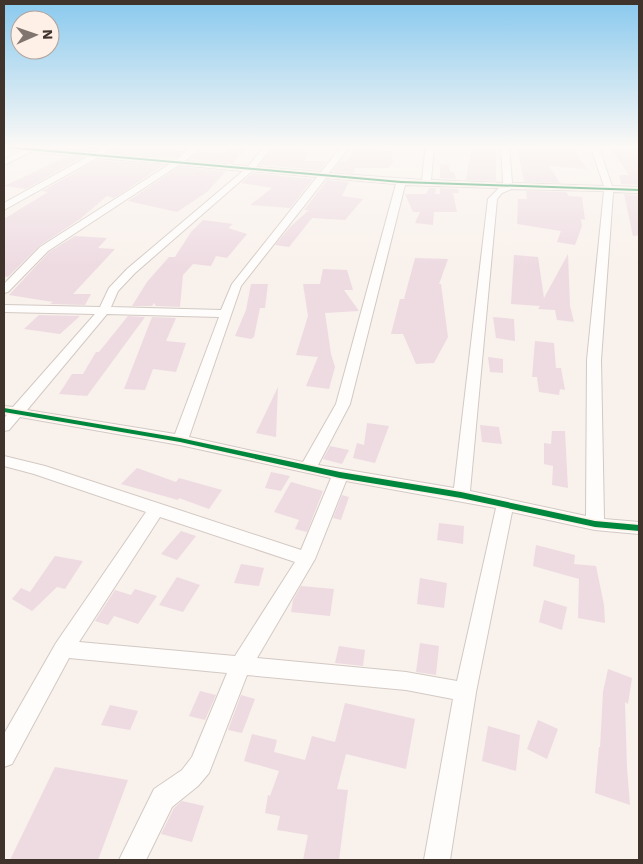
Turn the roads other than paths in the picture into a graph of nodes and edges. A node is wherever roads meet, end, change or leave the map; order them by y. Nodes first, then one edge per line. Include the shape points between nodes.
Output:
1 (42, 185) edge
2 (143, 185) edge
3 (231, 185) edge
4 (316, 185) edge
5 (400, 185) edge
6 (474, 185) edge
7 (608, 185) edge
8 (508, 187) junction
9 (609, 189) junction
10 (639, 190) edge
11 (4, 207) edge
12 (4, 290) edge
13 (4, 308) edge
14 (104, 311) junction
15 (226, 314) junction
16 (10, 411) edge
17 (4, 427) edge
18 (180, 440) junction
19 (4, 461) edge
20 (308, 468) junction
21 (340, 475) junction
22 (461, 495) junction
23 (505, 505) junction
24 (156, 510) junction
25 (595, 524) junction
26 (639, 528) edge
27 (306, 559) junction
28 (62, 649) junction
29 (240, 667) junction
30 (465, 692) junction
31 (4, 756) edge
32 (132, 860) edge
33 (437, 860) edge

1 - 11 street
2 - 12 street via 42,251
3 - 14 street via 131,271 113,290
4 - 15 street via 236,286
5 - 20 street via 343,404
6 - 8 street
7 - 9 street
8 - 9 street
8 - 22 street via 493,199
9 - 10 street
9 - 25 street via 594,360
13 - 14 street
14 - 15 street
14 - 16 street
15 - 18 street
16 - 17 street
16 - 18 street
18 - 20 street
19 - 24 street
20 - 21 street
21 - 22 street
21 - 27 street
22 - 23 street
23 - 25 street
23 - 30 street
24 - 27 street
24 - 28 street
25 - 26 street
27 - 29 street
28 - 29 street
28 - 31 street
29 - 30 street via 406,681
29 - 32 street via 201,765 190,778 163,798
30 - 33 street

